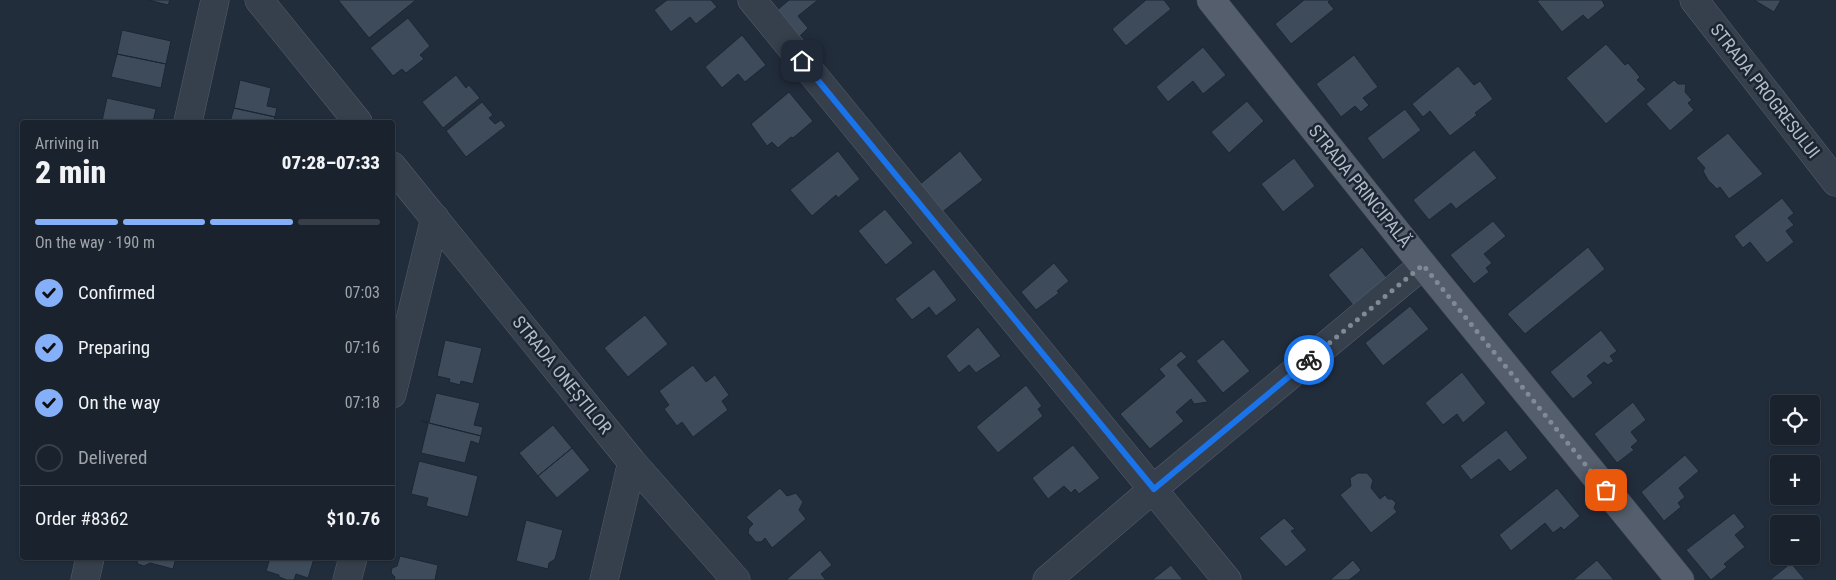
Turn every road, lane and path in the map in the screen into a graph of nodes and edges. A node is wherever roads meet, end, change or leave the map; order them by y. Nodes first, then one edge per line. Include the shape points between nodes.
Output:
1 (215, 0) edge
2 (259, 0) edge
3 (752, 0) edge
4 (1211, 0) edge
5 (1694, 0) edge
6 (188, 120) edge
7 (356, 120) edge
8 (395, 170) edge
9 (1836, 182) edge
10 (435, 218) junction
11 (1423, 265) junction
12 (395, 382) edge
13 (632, 462) junction
14 (1154, 489) junction
15 (90, 560) edge
16 (353, 560) edge
17 (85, 580) edge
18 (348, 580) edge
19 (604, 580) edge
20 (736, 580) edge
21 (1047, 580) edge
22 (1227, 580) edge
23 (1680, 580) edge

1 - 6 street
2 - 7 street
3 - 14 street
4 - 11 main road, STRADA PRINCIPALĂ
5 - 9 street, STRADA PROGRESULUI
8 - 10 street, STRADA ONEȘTILOR
10 - 12 street
10 - 13 street, STRADA ONEȘTILOR
11 - 14 street
11 - 23 main road, STRADA PRINCIPALĂ
13 - 19 street
13 - 20 street, STRADA ONEȘTILOR
14 - 21 street
14 - 22 street
15 - 17 street
16 - 18 street

